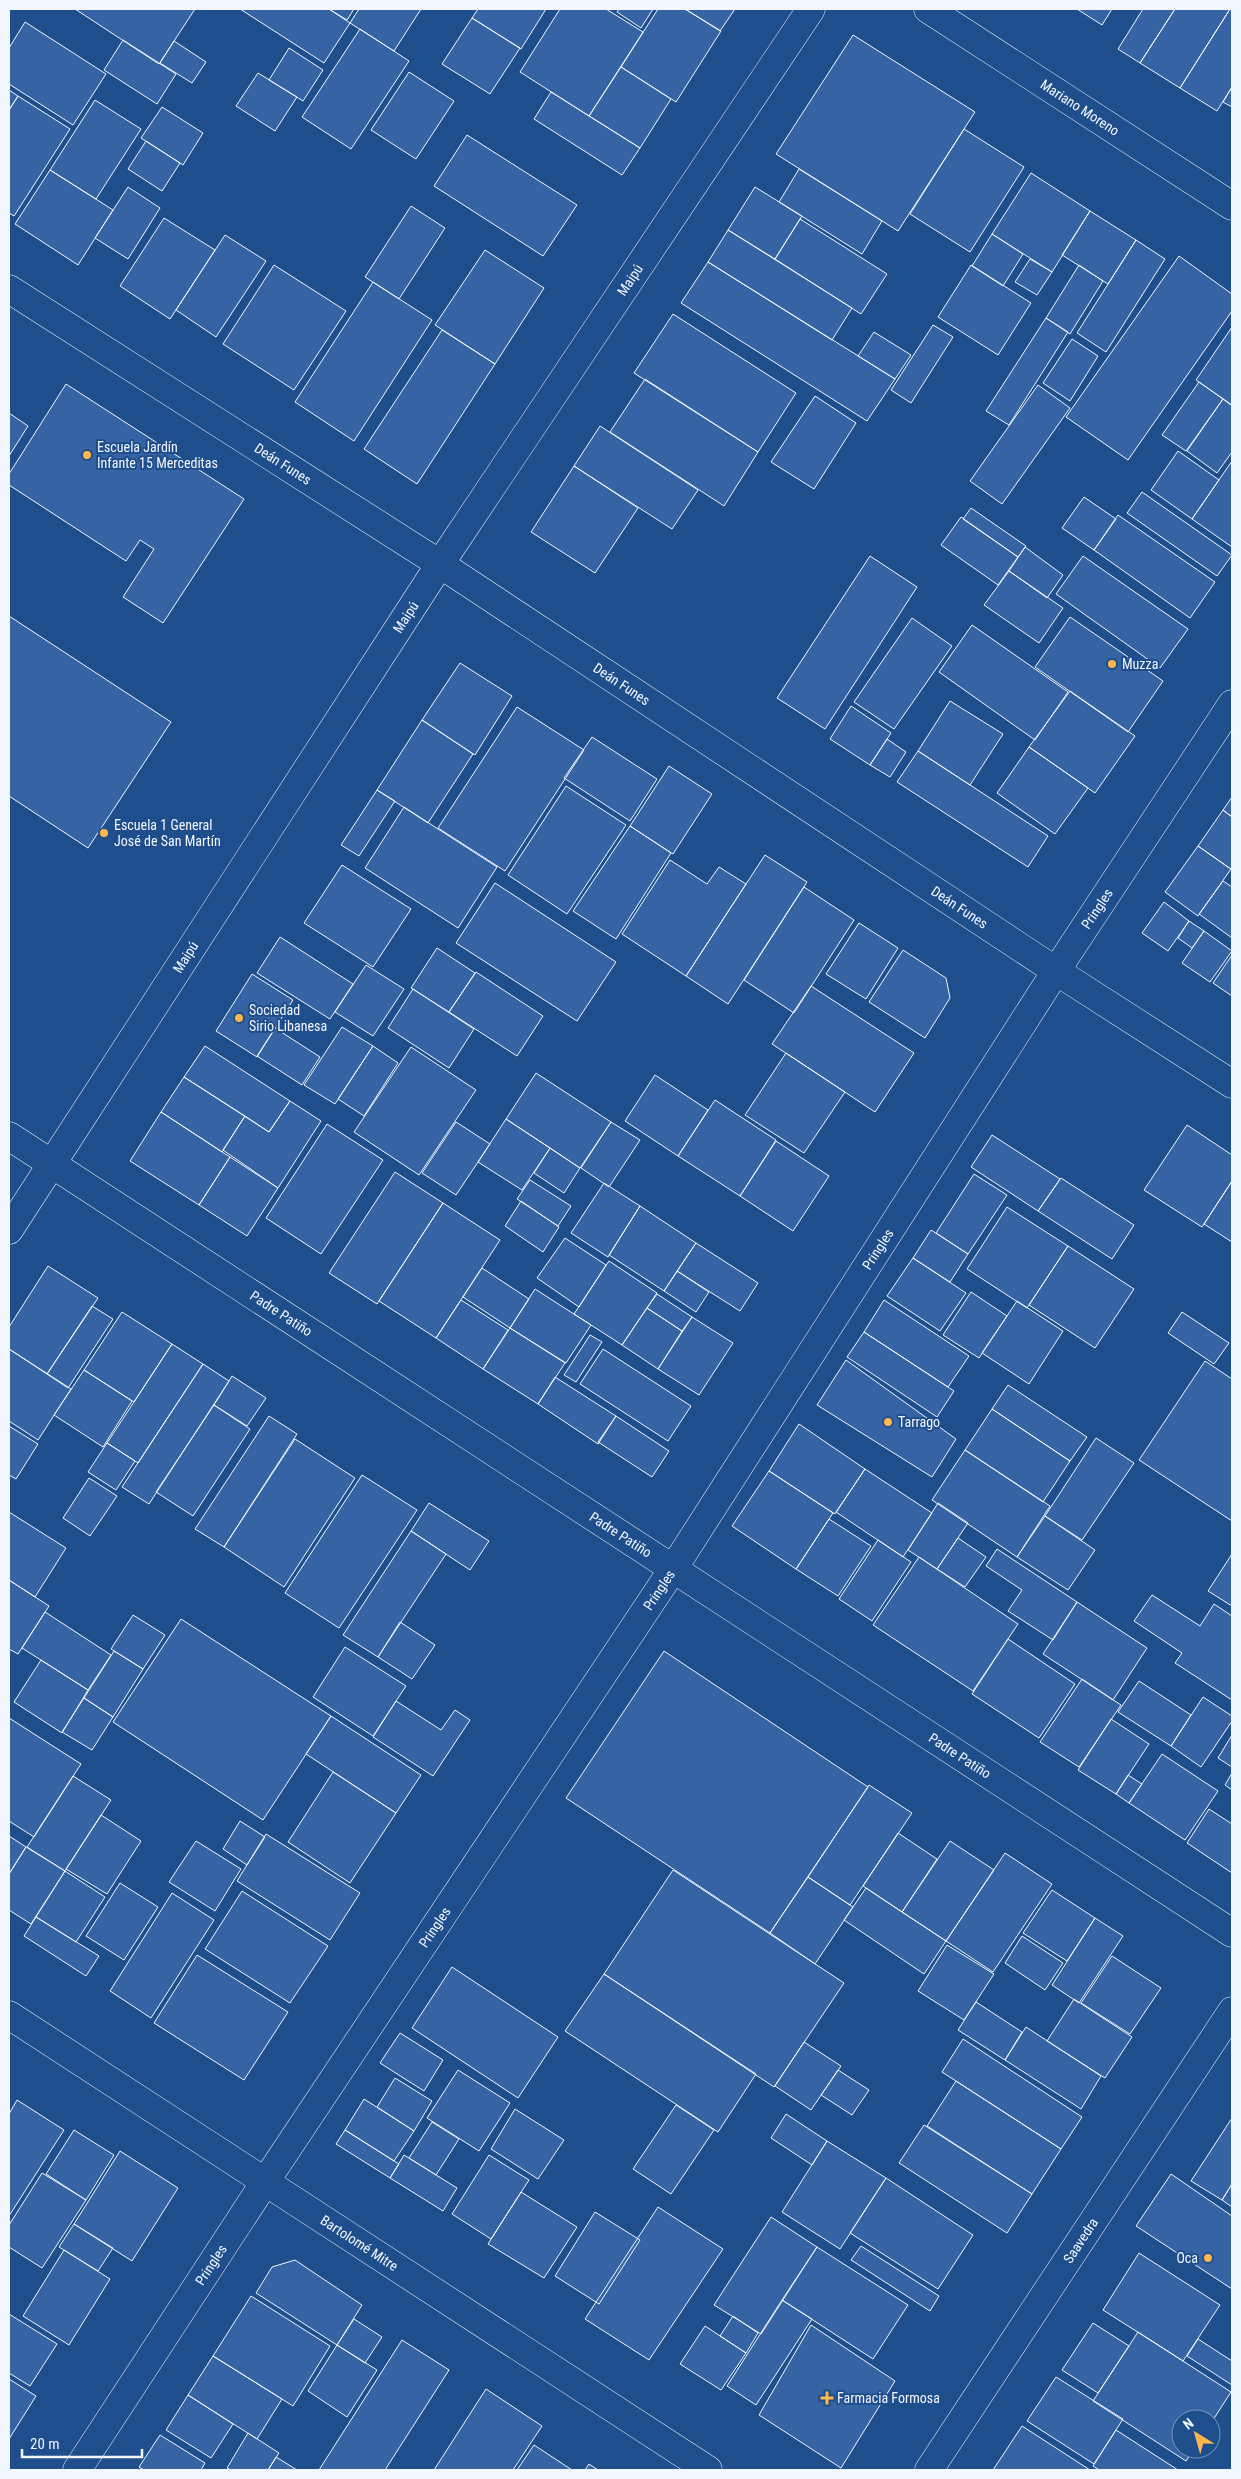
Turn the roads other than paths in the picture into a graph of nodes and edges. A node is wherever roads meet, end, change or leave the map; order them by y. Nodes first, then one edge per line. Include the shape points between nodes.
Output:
1 (811, 9) edge
2 (928, 9) edge
3 (1232, 206) edge
4 (9, 289) edge
5 (440, 564) junction
6 (1232, 704) edge
7 (1056, 971) junction
8 (1232, 1084) edge
9 (9, 1136) edge
10 (52, 1164) junction
11 (9, 1230) edge
12 (673, 1569) junction
13 (1232, 1933) edge
14 (1232, 2011) edge
15 (9, 2015) edge
16 (265, 2182) junction
17 (77, 2470) edge
18 (708, 2470) edge
19 (929, 2470) edge

1 - 5 street, Maipú
2 - 3 street, Mariano Moreno
4 - 5 street, Deán Funes
5 - 7 street, Deán Funes
5 - 10 street, Maipú
6 - 7 street, Pringles
7 - 8 street, Deán Funes
7 - 12 street, Pringles
9 - 10 street, Padre Patiño
10 - 11 street, Maipú
10 - 12 street, Padre Patiño
12 - 13 street, Padre Patiño
12 - 16 street, Pringles
14 - 19 street, Saavedra
15 - 16 street, Bartolomé Mitre
16 - 17 street, Pringles
16 - 18 street, Bartolomé Mitre

